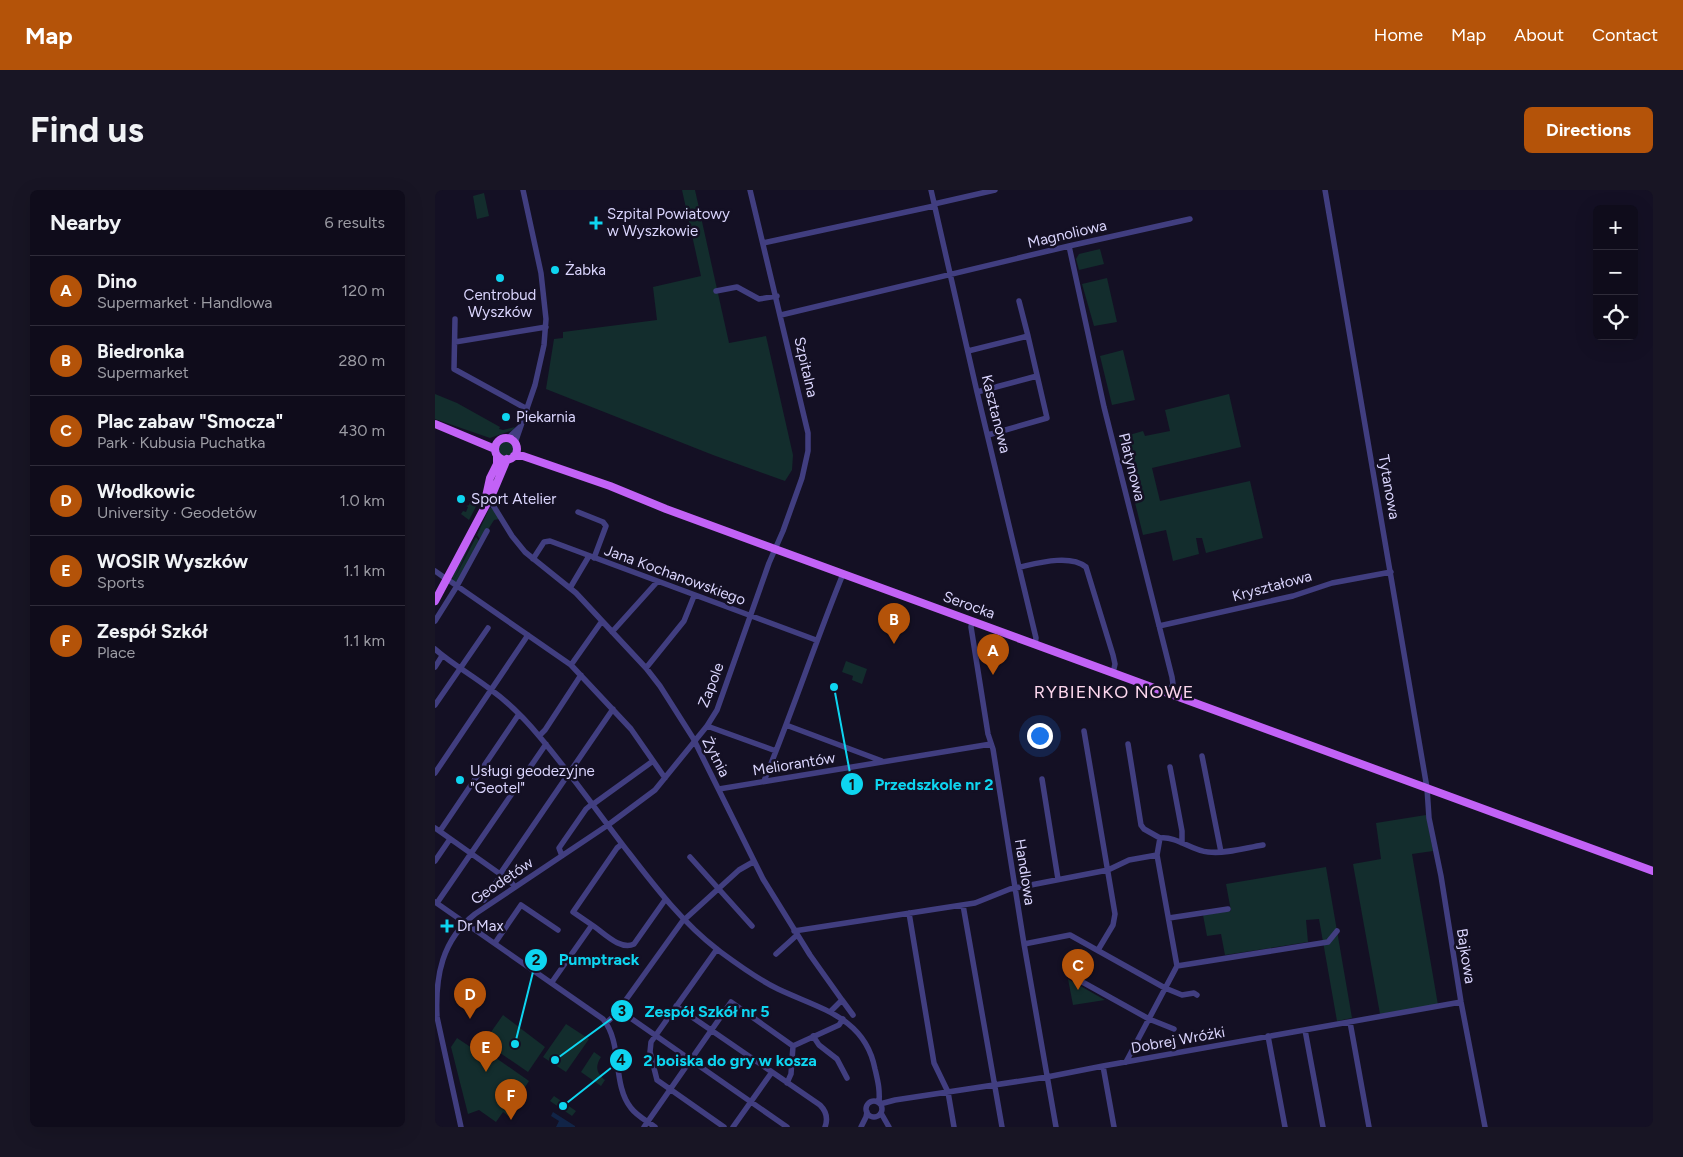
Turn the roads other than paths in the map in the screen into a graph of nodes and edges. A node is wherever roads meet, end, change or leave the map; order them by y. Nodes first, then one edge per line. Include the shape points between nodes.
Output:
1 (523, 190) edge
2 (750, 190) edge
3 (931, 190) edge
4 (995, 190) edge
5 (1325, 190) edge
6 (934, 205) junction
7 (1190, 220) dead end
8 (763, 243) junction
9 (1069, 246) junction
10 (950, 275) junction
11 (715, 291) dead end
12 (777, 296) junction
13 (1019, 301) dead end
14 (781, 315) junction
15 (455, 319) dead end
16 (546, 327) junction
17 (1028, 336) junction
18 (455, 342) junction
19 (968, 351) junction
20 (1037, 376) junction
21 (977, 392) junction
22 (527, 409) junction
23 (435, 424) edge
24 (520, 427) junction
25 (458, 432) junction
26 (988, 434) junction
27 (508, 438) junction
28 (499, 440) junction
29 (516, 445) junction
30 (496, 452) junction
31 (511, 458) junction
32 (562, 469) junction
33 (488, 496) junction
34 (578, 512) dead end
35 (487, 531) dead end
36 (775, 548) junction
37 (592, 557) junction
38 (533, 559) junction
39 (1019, 567) junction
40 (435, 571) edge
41 (1391, 572) junction
42 (843, 574) junction
43 (446, 578) junction
44 (657, 582) junction
45 (457, 586) junction
46 (569, 588) junction
47 (435, 596) edge
48 (694, 596) junction
49 (435, 601) edge
50 (750, 616) junction
51 (435, 621) edge
52 (603, 621) junction
53 (972, 621) junction
54 (1159, 626) junction
55 (488, 628) dead end
56 (613, 632) junction
57 (528, 634) junction
58 (816, 640) junction
59 (1035, 644) junction
60 (435, 649) edge
61 (435, 653) edge
62 (442, 656) junction
63 (571, 664) junction
64 (435, 667) edge
65 (460, 668) junction
66 (646, 668) junction
67 (1113, 673) junction
68 (581, 675) junction
69 (491, 690) junction
70 (1169, 693) junction
71 (435, 705) edge
72 (613, 709) junction
73 (519, 714) junction
74 (786, 725) junction
75 (707, 726) junction
76 (1084, 731) dead end
77 (539, 736) junction
78 (695, 741) junction
79 (546, 744) junction
80 (991, 744) junction
81 (1128, 744) dead end
82 (776, 751) junction
83 (1202, 756) dead end
84 (653, 761) junction
85 (883, 762) junction
86 (1170, 768) dead end
87 (435, 773) edge
88 (569, 774) junction
89 (665, 778) junction
90 (1042, 779) dead end
91 (764, 781) junction
92 (1427, 788) junction
93 (719, 789) junction
94 (592, 804) junction
95 (608, 826) junction
96 (437, 829) edge
97 (450, 838) junction
98 (1160, 838) junction
99 (1182, 843) junction
100 (622, 844) junction
101 (1263, 845) dead end
102 (1221, 852) junction
103 (471, 853) junction
104 (1157, 854) junction
105 (562, 856) junction
106 (689, 857) dead end
107 (435, 861) edge
108 (753, 862) junction
109 (1108, 870) junction
110 (1653, 872) edge
111 (501, 874) junction
112 (1058, 880) junction
113 (515, 886) junction
114 (1015, 888) junction
115 (718, 889) junction
116 (484, 900) dead end
117 (665, 900) junction
118 (436, 903) edge
119 (963, 905) junction
120 (1228, 909) dead end
121 (909, 913) junction
122 (1169, 918) junction
123 (684, 919) junction
124 (465, 922) junction
125 (592, 924) junction
126 (753, 926) dead end
127 (558, 930) dead end
128 (1337, 931) dead end
129 (796, 933) junction
130 (495, 943) junction
131 (1024, 944) junction
132 (717, 949) junction
133 (1098, 950) junction
134 (776, 954) dead end
135 (435, 955) edge
136 (443, 958) junction
137 (1177, 966) junction
138 (1068, 974) dead end
139 (552, 982) junction
140 (1165, 988) junction
141 (1197, 995) dead end
142 (842, 1000) junction
143 (1461, 1002) junction
144 (676, 1006) junction
145 (619, 1010) junction
146 (830, 1012) junction
147 (853, 1016) dead end
148 (843, 1019) junction
149 (1149, 1019) junction
150 (1350, 1022) junction
151 (606, 1023) junction
152 (1174, 1029) dead end
153 (711, 1030) junction
154 (1305, 1030) junction
155 (656, 1035) junction
156 (813, 1036) junction
157 (1268, 1036) junction
158 (793, 1046) junction
159 (691, 1060) junction
160 (1126, 1062) junction
161 (1103, 1066) junction
162 (772, 1072) junction
163 (1047, 1077) junction
164 (847, 1078) dead end
165 (787, 1083) junction
166 (994, 1085) junction
167 (671, 1090) junction
168 (948, 1092) junction
169 (751, 1102) junction
170 (878, 1109) junction
171 (867, 1112) junction
172 (646, 1124) edge
173 (461, 1127) edge
174 (655, 1127) edge
175 (724, 1127) edge
176 (733, 1127) edge
177 (787, 1127) edge
178 (825, 1127) edge
179 (861, 1127) edge
180 (865, 1127) edge
181 (887, 1127) edge
182 (954, 1127) edge
183 (1002, 1127) edge
184 (1056, 1127) edge
185 (1113, 1127) edge
186 (1285, 1127) edge
187 (1323, 1127) edge
188 (1369, 1127) edge
189 (1485, 1127) edge

1 - 16 street via 541,273
2 - 8 street, Szpitalna
3 - 6 street, Kasztanowa
4 - 6 street
5 - 41 street, Tytanowa
6 - 8 street
6 - 10 street, Kasztanowa
7 - 9 street, Magnoliowa
8 - 12 street, Szpitalna
9 - 10 street, Magnoliowa
9 - 54 street, Platynowa via 1104,407
10 - 14 street, Magnoliowa
10 - 19 street, Kasztanowa
11 - 12 street via 737,287 759,299
12 - 14 street, Szpitalna
13 - 17 street
14 - 36 street, Szpitalna via 808,433 808,451 802,479
15 - 18 street
16 - 18 street
16 - 22 street
17 - 19 street
17 - 20 street
18 - 22 street via 454,365 457,371
19 - 21 street, Kasztanowa
20 - 21 street
20 - 26 street via 1047,418
21 - 26 street, Kasztanowa
22 - 24 street
23 - 25 main road
24 - 27 street
24 - 29 street
25 - 28 main road via 491,441
25 - 30 main road
26 - 39 street, Kasztanowa
27 - 28 main road
27 - 29 main road, Serocka
28 - 30 main road
29 - 31 main road
29 - 32 main road, Serocka
30 - 31 main road, Serocka
30 - 33 main road via 497,464 490,478
31 - 32 main road, Serocka via 521,456
31 - 33 main road
32 - 36 main road, Serocka
33 - 38 street, Żytnia via 512,536
33 - 43 main road
34 - 37 street via 606,526
35 - 45 street
36 - 42 main road, Serocka
36 - 50 street, Zapole
37 - 38 street, Jana Kochanowskiego via 548,541 543,543
37 - 44 street, Jana Kochanowskiego
37 - 46 street
38 - 46 street, Żytnia
39 - 59 street, Kasztanowa
39 - 67 street via 1056,560 1086,567 1115,661
40 - 43 street
41 - 54 street, Kryształowa via 1332,583 1293,596
41 - 92 street, Tytanowa
42 - 53 main road, Serocka
42 - 58 street
43 - 45 street
43 - 47 main road
43 - 49 main road
44 - 48 street, Jana Kochanowskiego
44 - 56 street
45 - 51 street
45 - 57 street
46 - 52 street, Żytnia
48 - 50 street, Jana Kochanowskiego
48 - 66 street via 684,621
50 - 58 street, Jana Kochanowskiego
50 - 75 street, Zapole via 717,710
52 - 56 street, Żytnia
52 - 63 street
53 - 59 main road, Serocka
53 - 80 street, Handlowa
54 - 70 street, Platynowa via 1172,677
55 - 65 street
56 - 66 street, Żytnia
57 - 63 street
57 - 69 street
58 - 74 street
59 - 67 main road, Serocka
60 - 62 street
61 - 62 street
62 - 64 street
62 - 65 street
63 - 68 street
65 - 69 street
65 - 71 street
66 - 78 street, Żytnia
67 - 70 main road, Serocka
68 - 72 street
68 - 77 street
69 - 73 street
69 - 87 street
70 - 92 main road, Serocka
72 - 84 street
72 - 88 street
73 - 77 street
73 - 96 street
74 - 82 street
74 - 85 street
75 - 78 street, Zapole
75 - 82 street
76 - 109 street
77 - 79 street
78 - 89 street, Zapole
78 - 93 street, Żytnia
79 - 88 street
79 - 103 street
80 - 85 street, Meliorantów
80 - 114 street, Handlowa
81 - 98 street via 1141,825
82 - 91 street
83 - 102 street
84 - 89 street
84 - 94 street
85 - 91 street, Meliorantów
86 - 99 street
88 - 94 street
88 - 111 street
89 - 95 street, Zapole via 655,790
90 - 112 street
91 - 93 street, Meliorantów
92 - 110 main road, Serocka
92 - 143 street, Bajkowa via 1429,818
93 - 108 street, Żytnia
94 - 95 street
94 - 105 street via 559,848
95 - 100 street
95 - 105 street, Geodetów
96 - 97 street
97 - 103 street
97 - 107 street
98 - 99 street
98 - 104 street
99 - 102 street via 1207,852
100 - 117 street
100 - 125 street via 573,912
101 - 102 street
103 - 111 street
103 - 118 street
104 - 109 street via 1129,860
104 - 122 street
105 - 113 street, Geodetów
106 - 115 street
108 - 115 street
108 - 129 street, Żytnia
109 - 112 street
109 - 133 street via 1115,914
111 - 113 street
111 - 116 street
112 - 114 street
113 - 124 street, Geodetów
114 - 119 street
114 - 131 street, Handlowa
115 - 123 street
115 - 126 street
117 - 123 street
117 - 125 street via 631,946 619,944
118 - 124 street
119 - 121 street
119 - 166 street
120 - 122 street
121 - 129 street
121 - 168 street via 934,1063
122 - 137 street
123 - 132 street
123 - 145 street
124 - 130 street
124 - 136 street, Geodetów
125 - 139 street
127 - 130 street via 521,905
128 - 137 street via 1328,942
129 - 134 street
129 - 142 street, Żytnia
130 - 139 street
131 - 133 street via 1070,934
131 - 163 street, Handlowa
132 - 144 street
132 - 146 street via 771,985
133 - 140 street
135 - 136 street
136 - 173 street, Geodetów via 436,986 437,1017
137 - 140 street
138 - 149 street
139 - 151 street
140 - 141 street via 1182,995
140 - 149 street
142 - 146 street
142 - 147 street, Żytnia
143 - 150 street, Dobrej Wróżki
143 - 189 street, Bajkowa
144 - 153 street
144 - 155 street
145 - 151 street
145 - 155 street
146 - 148 street
148 - 156 street via 839,1025
148 - 170 street via 855,1030 873,1058 880,1089
149 - 152 street
149 - 160 street
150 - 154 street, Dobrej Wróżki
150 - 188 street
151 - 172 street via 613,1040 626,1101
153 - 158 street via 731,1002
153 - 159 street
153 - 162 street
154 - 157 street, Dobrej Wróżki
154 - 187 street
155 - 159 street
155 - 167 street via 649,1048 655,1075
156 - 158 street
156 - 164 street via 837,1059
157 - 160 street, Dobrej Wróżki
157 - 186 street
158 - 165 street via 791,1074
159 - 167 street
159 - 169 street
160 - 161 street, Dobrej Wróżki
161 - 163 street, Dobrej Wróżki
161 - 185 street
162 - 165 street
162 - 169 street
163 - 166 street, Dobrej Wróżki
163 - 184 street, Handlowa
165 - 178 street via 823,1108 827,1119
166 - 168 street, Dobrej Wróżki
166 - 183 street
167 - 172 street
167 - 175 street
168 - 170 street, Dobrej Wróżki via 899,1100
168 - 182 street
169 - 176 street
169 - 177 street
170 - 171 street
170 - 171 street via 867,1105
170 - 180 street
170 - 181 street
171 - 179 street
172 - 174 street

